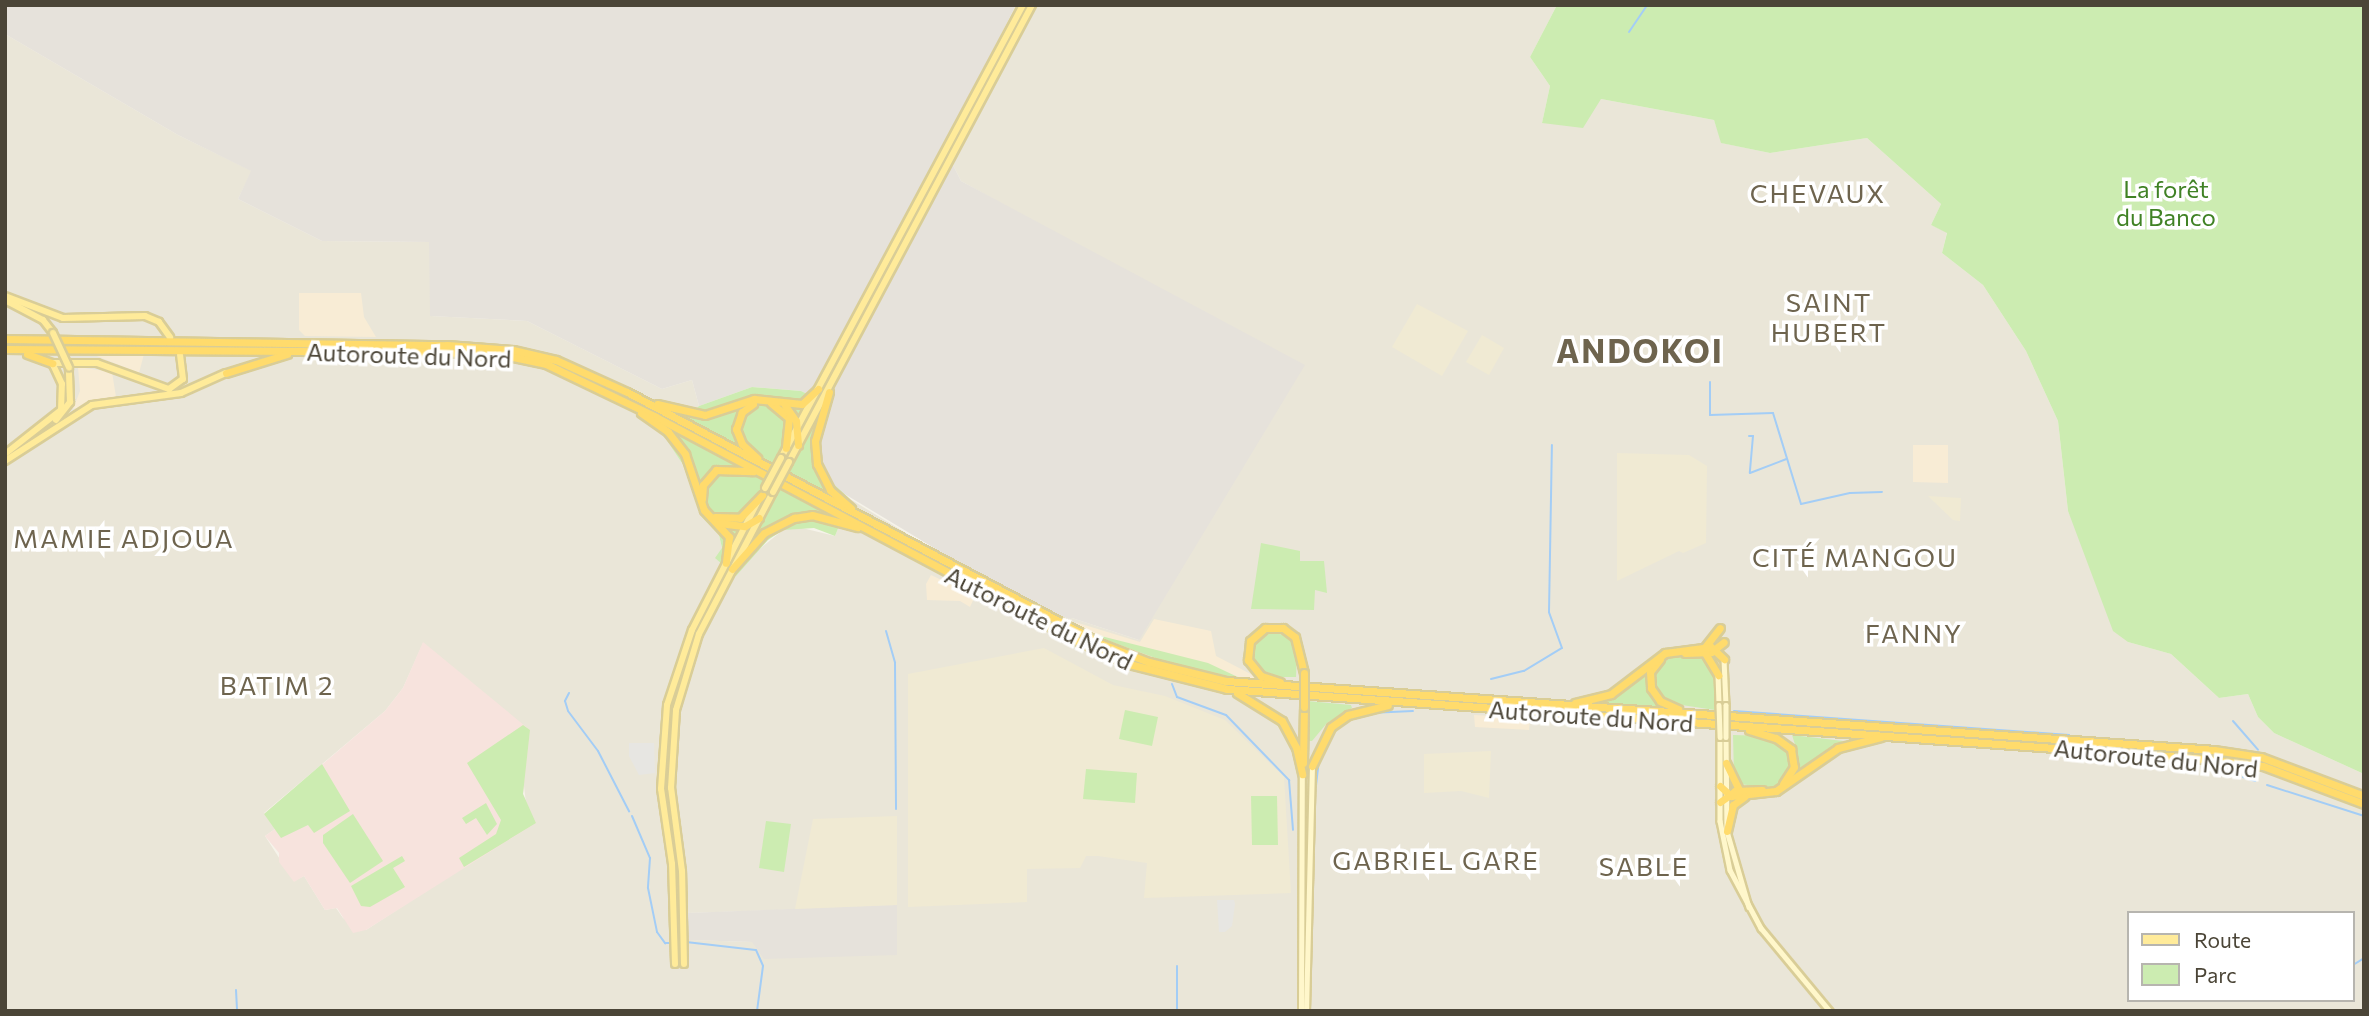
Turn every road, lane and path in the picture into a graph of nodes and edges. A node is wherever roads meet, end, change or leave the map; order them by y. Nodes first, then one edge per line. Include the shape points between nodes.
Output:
1 (1023, 5) edge
2 (1032, 5) edge
3 (5, 298) edge
4 (170, 337) dead end
5 (5, 338) edge
6 (5, 351) edge
7 (305, 351) junction
8 (180, 355) dead end
9 (52, 363) junction
10 (226, 373) joint
11 (146, 384) junction
12 (818, 389) junction
13 (627, 392) junction
14 (828, 392) junction
15 (141, 397) junction
16 (620, 399) junction
17 (780, 402) junction
18 (797, 429) junction
19 (31, 436) junction
20 (798, 445) junction
21 (786, 448) junction
22 (5, 454) edge
23 (5, 461) edge
24 (771, 469) junction
25 (762, 473) junction
26 (763, 491) junction
27 (760, 518) junction
28 (719, 523) junction
29 (745, 526) junction
30 (878, 526) junction
31 (869, 530) junction
32 (726, 563) junction
33 (733, 569) junction
34 (1720, 628) dead end
35 (1724, 642) dead end
36 (1705, 650) junction
37 (1719, 650) junction
38 (1724, 659) joint
39 (1718, 675) joint
40 (1298, 687) junction
41 (1227, 689) junction
42 (1399, 703) junction
43 (1564, 706) junction
44 (1689, 713) junction
45 (1734, 726) junction
46 (1892, 736) junction
47 (1726, 763) junction
48 (1312, 766) joint
49 (1302, 774) junction
50 (1720, 786) junction
51 (1739, 790) junction
52 (1726, 794) junction
53 (1752, 795) junction
54 (2364, 796) edge
55 (1720, 802) junction
56 (2364, 804) edge
57 (1727, 831) junction
58 (674, 904) junction
59 (683, 904) junction
60 (1750, 909) junction
61 (1305, 943) junction
62 (674, 964) dead end
63 (684, 964) dead end
64 (1303, 1011) edge
65 (1830, 1011) edge

1 - 12 main road
2 - 14 main road
3 - 4 main road via 63,317 145,316 159,322
3 - 19 main road, bridge via 43,320 69,367 68,407
5 - 13 highway, Autoroute du Nord via 494,348 556,360
6 - 7 highway, Autoroute du Nord
6 - 9 highway
7 - 10 highway
7 - 16 highway, Autoroute du Nord via 513,357 568,373
8 - 11 main road via 184,373 178,385 165,389
9 - 11 main road via 97,363
9 - 19 main road via 62,384 62,407
10 - 15 main road via 181,393
11 - 15 main road
12 - 17 highway via 802,404
12 - 18 main road
13 - 17 highway via 696,415 754,399
13 - 24 highway, Autoroute du Nord
14 - 20 main road
14 - 30 highway via 815,440 821,476 838,498
15 - 23 main road via 98,404 65,419
16 - 25 highway, Autoroute du Nord
16 - 28 highway via 677,441 692,469 704,510
17 - 18 highway via 794,416
18 - 20 highway
18 - 21 main road
19 - 22 main road
20 - 27 main road, bridge
21 - 24 highway via 790,425 784,411 765,401 744,409 736,425 739,439
21 - 26 main road, bridge
24 - 30 highway, Autoroute du Nord
25 - 26 highway via 720,468 705,481 702,495 713,516 726,521 744,516
25 - 31 highway, Autoroute du Nord
26 - 29 main road
27 - 29 highway
27 - 33 main road
28 - 29 highway
28 - 32 highway via 730,541
29 - 32 main road
30 - 40 highway, Autoroute du Nord via 1083,635 1149,662 1226,681
31 - 33 highway via 812,516 794,518 764,533
31 - 41 highway, Autoroute du Nord via 1117,659
32 - 58 main road via 688,637 667,705 661,789
33 - 59 main road via 699,634 676,710 671,788
34 - 36 highway
35 - 37 highway
36 - 37 highway
36 - 39 highway
36 - 43 highway via 1665,653 1611,694
36 - 44 highway via 1664,657 1650,672 1651,688 1660,701
37 - 38 highway
38 - 47 main road, bridge
39 - 50 main road, bridge
40 - 43 highway, Autoroute du Nord
40 - 49 highway, bridge via 1255,672 1248,654 1252,638 1269,627 1290,632 1300,645 1304,673
41 - 42 highway, Autoroute du Nord
41 - 49 highway via 1262,705 1282,722 1296,747
42 - 45 highway, Autoroute du Nord
42 - 48 highway via 1339,720 1321,741
43 - 44 highway, Autoroute du Nord
44 - 54 highway, Autoroute du Nord via 2251,754
45 - 46 highway, Autoroute du Nord
45 - 51 highway via 1783,741 1794,761 1791,776 1778,787
46 - 53 highway via 1838,748 1781,789
46 - 56 highway, Autoroute du Nord via 2253,764
47 - 51 highway
47 - 52 main road
48 - 61 main road
49 - 61 main road
50 - 52 highway
50 - 55 main road
51 - 52 highway
52 - 53 highway
52 - 55 highway
52 - 57 main road
53 - 57 highway via 1736,800
55 - 60 main road via 1725,853
57 - 60 main road
58 - 59 main road
58 - 62 main road
59 - 63 main road
60 - 65 main road
61 - 64 main road

